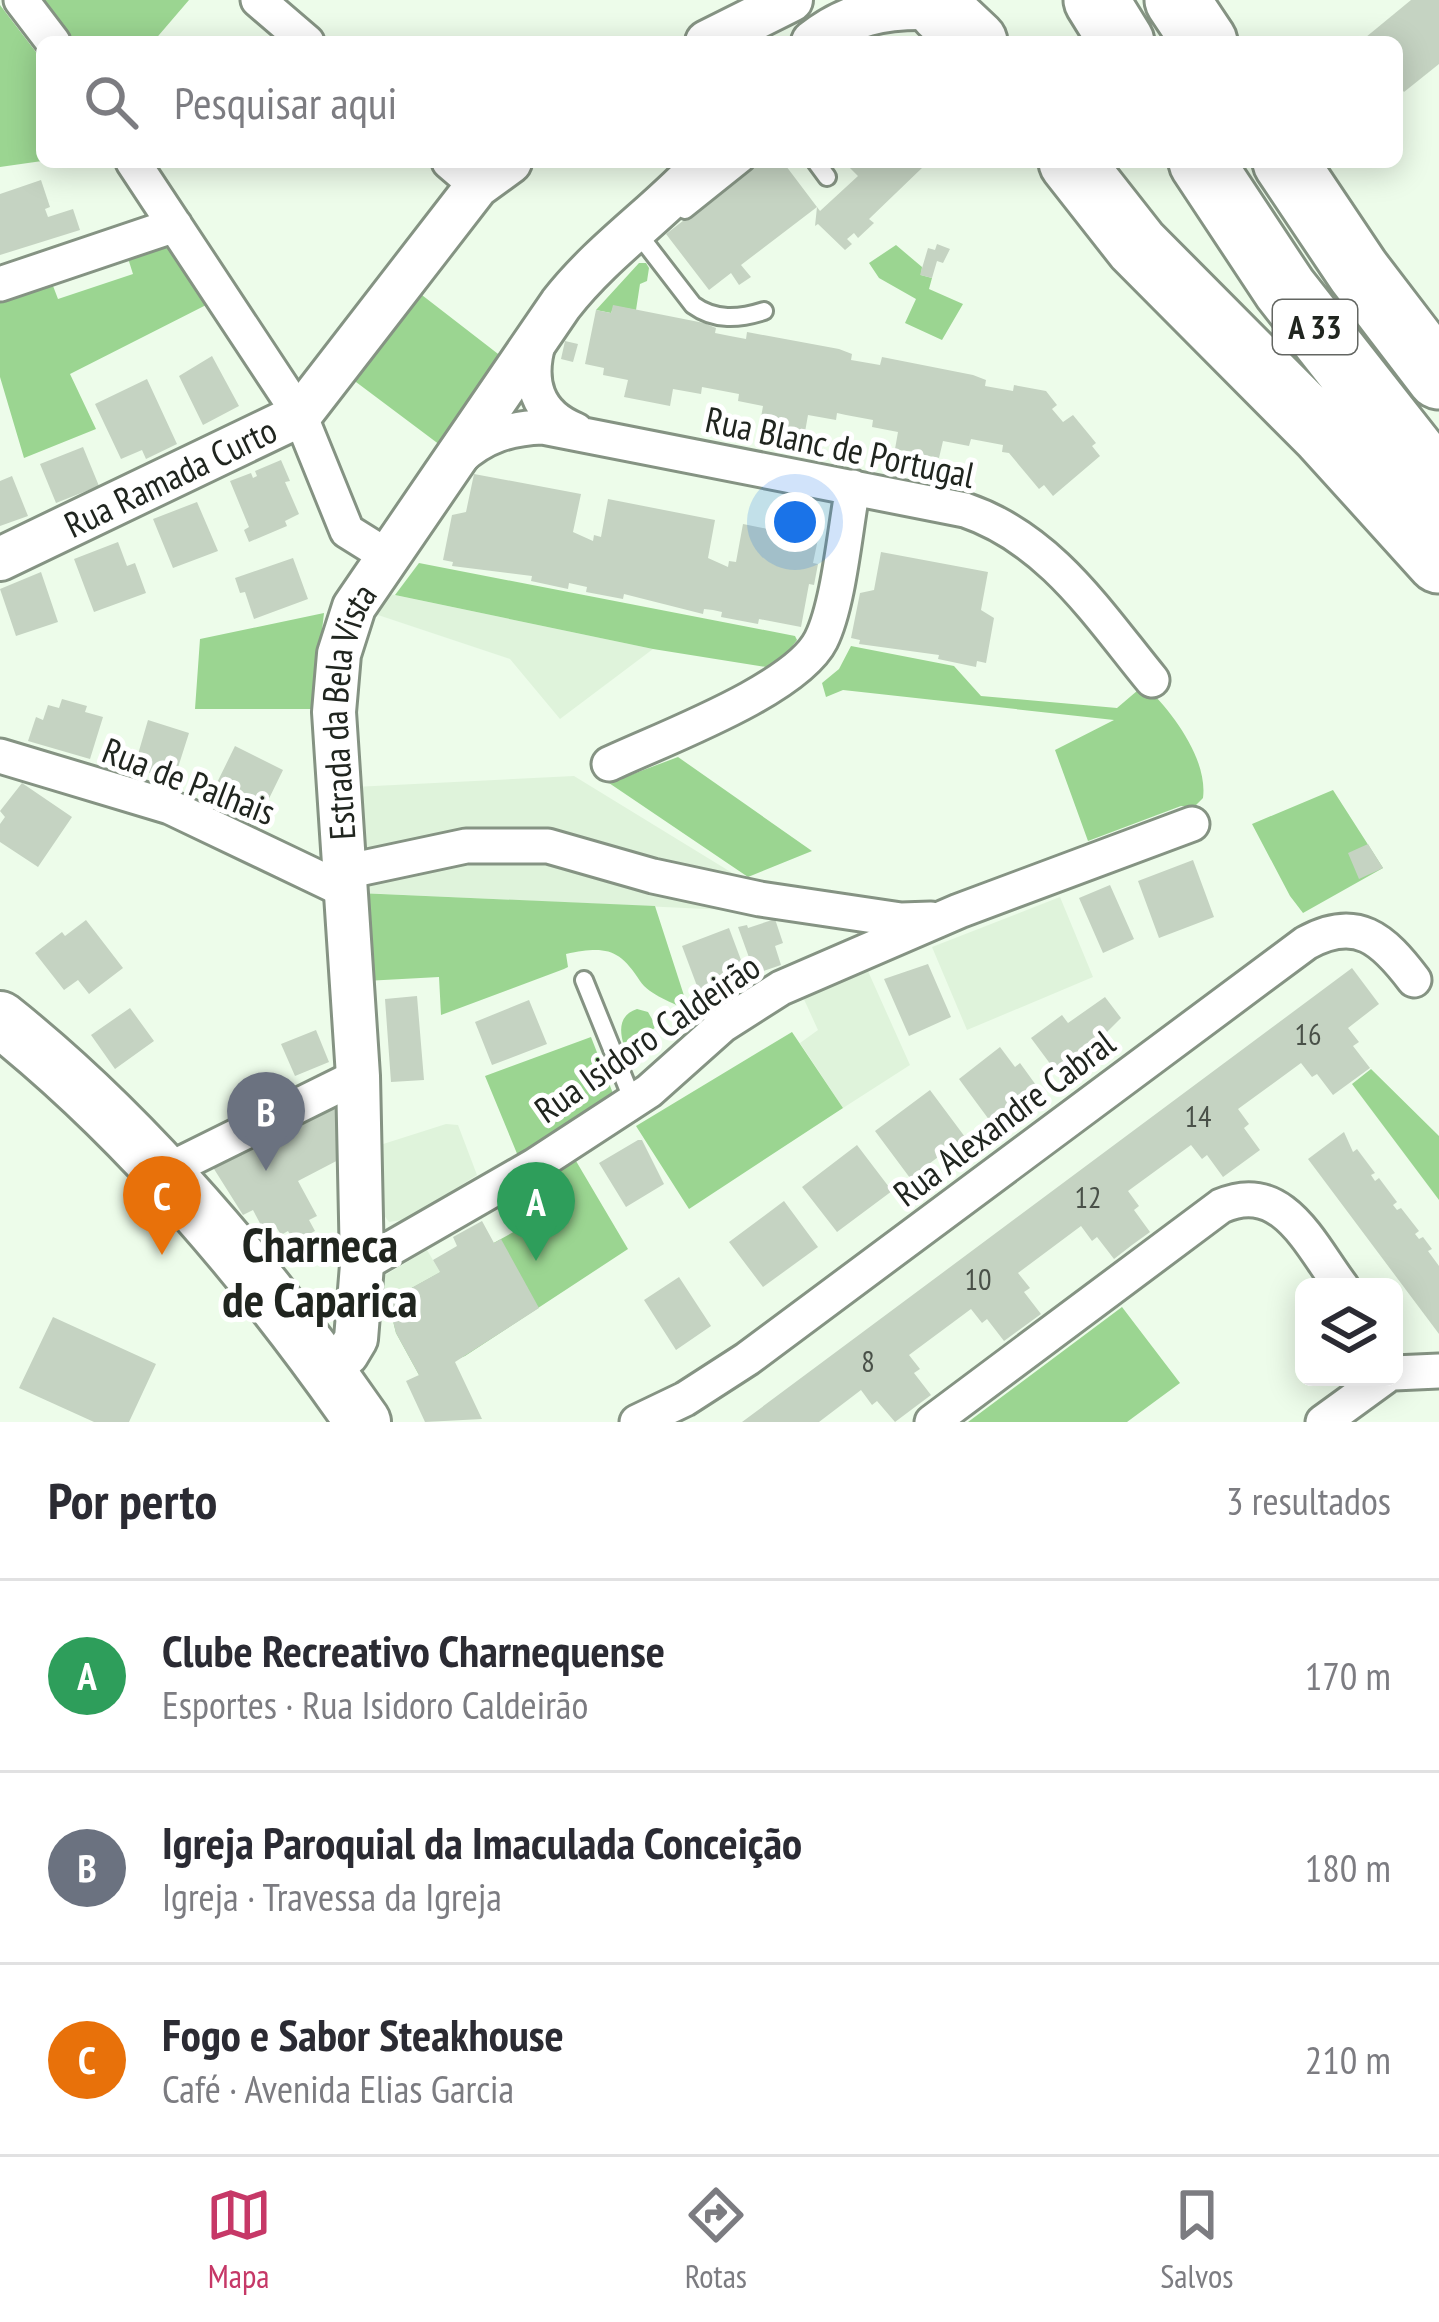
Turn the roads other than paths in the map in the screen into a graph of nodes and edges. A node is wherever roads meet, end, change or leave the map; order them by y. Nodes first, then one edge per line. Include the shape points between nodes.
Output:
1 (21, 0) edge
2 (258, 0) edge
3 (791, 0) edge
4 (1096, 0) edge
5 (1177, 0) edge
6 (954, 10) edge
7 (48, 36) edge
8 (301, 36) edge
9 (718, 36) edge
10 (823, 36) edge
11 (1118, 36) edge
12 (1201, 36) edge
13 (137, 168) edge
14 (700, 168) edge
15 (738, 168) edge
16 (1076, 168) edge
17 (1205, 168) edge
18 (1290, 168) edge
19 (478, 170) edge
20 (647, 220) junction
21 (175, 225) junction
22 (0, 284) edge
23 (764, 310) dead end
24 (541, 334) junction
25 (1439, 377) edge
26 (300, 415) junction
27 (589, 435) junction
28 (454, 464) junction
29 (1439, 485) edge
30 (853, 487) junction
31 (387, 556) junction
32 (0, 559) edge
33 (1439, 560) edge
34 (1152, 680) dead end
35 (0, 756) edge
36 (609, 764) dead end
37 (1192, 824) dead end
38 (345, 882) junction
39 (958, 911) junction
40 (584, 980) dead end
41 (1414, 980) dead end
42 (0, 1018) edge
43 (358, 1076) junction
44 (633, 1101) junction
45 (162, 1173) junction
46 (362, 1265) junction
47 (1335, 1278) edge
48 (326, 1371) junction
49 (1378, 1386) edge
50 (363, 1422) edge
51 (637, 1422) edge
52 (932, 1422) edge
53 (1323, 1422) edge

1 - 7 street
2 - 8 street
3 - 9 street
4 - 11 highway
5 - 12 highway
6 - 10 street via 898,7 855,16
13 - 21 street
14 - 20 street, Estrada da Bela Vista
15 - 20 lane via 684,210
16 - 33 highway via 1138,246
17 - 29 highway, A 33 via 1285,289
18 - 25 highway, A 33
19 - 26 street, Rua Ramada Curto
20 - 23 lane via 693,305 734,318
20 - 24 street, Estrada da Bela Vista via 580,279
21 - 22 street
21 - 26 street
24 - 27 street, Rua Blanc de Portugal via 532,370 540,401 562,424
24 - 28 street, Estrada da Bela Vista
26 - 31 street via 347,531
26 - 32 street, Rua Ramada Curto
27 - 28 street, Rua Blanc de Portugal via 506,431
27 - 30 street, Rua Blanc de Portugal
28 - 31 street, Estrada da Bela Vista
30 - 34 street, Rua Blanc de Portugal via 965,510 1024,538 1058,566
30 - 36 street via 829,617 809,657 771,687
31 - 38 street, Estrada da Bela Vista via 354,607 334,682
35 - 38 street, Rua de Palhais via 170,807
37 - 39 street, Rua Isidoro Caldeirão
38 - 39 street via 466,846 548,846 782,903 901,920
38 - 43 street, Estrada da Bela Vista
39 - 44 street, Rua Isidoro Caldeirão via 764,998
40 - 44 lane
41 - 51 street, Rua Alexandre Cabral via 1369,935 1336,931 1306,943 747,1359
42 - 45 main road
43 - 45 street
43 - 46 street, Estrada da Bela Vista
44 - 46 street, Rua Isidoro Caldeirão
45 - 48 main road
46 - 48 street, Estrada da Bela Vista via 356,1339
47 - 52 street via 1276,1204 1237,1199
48 - 50 main road
49 - 53 street

